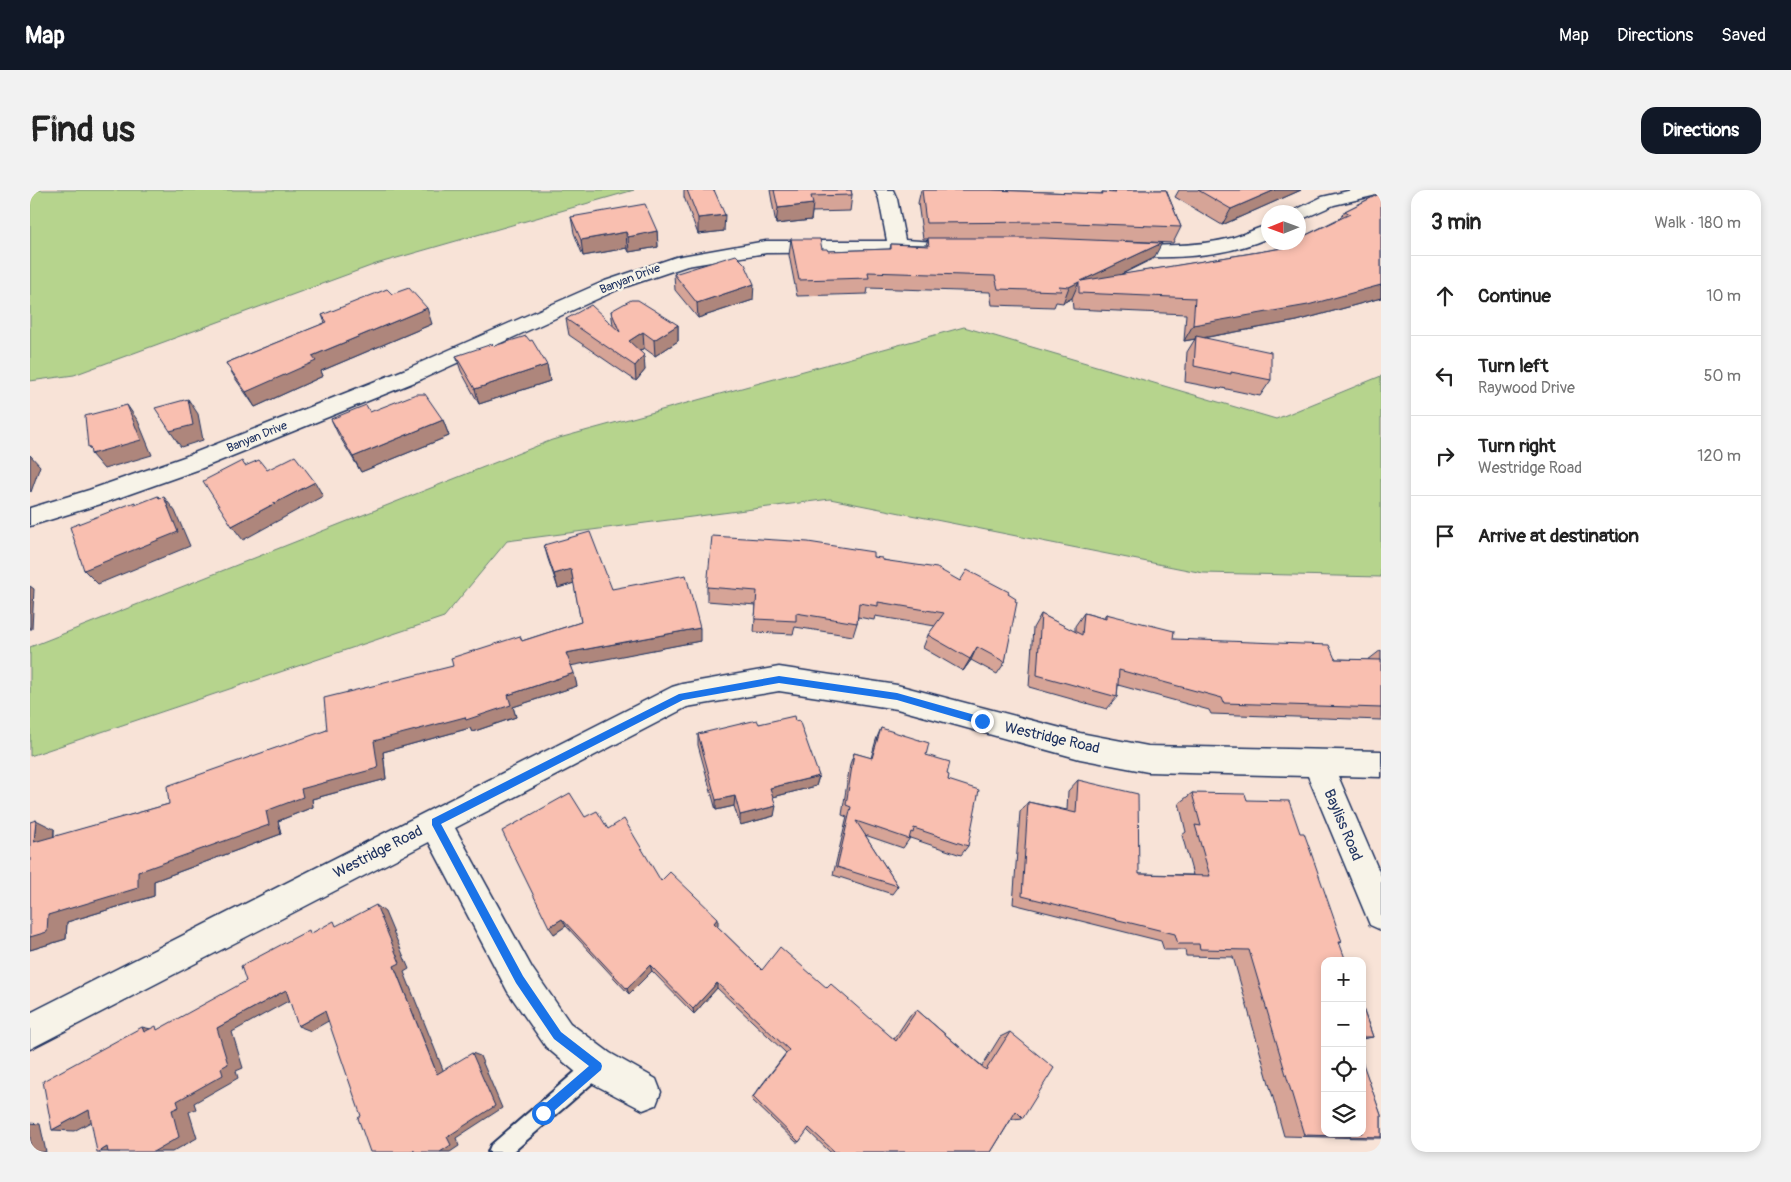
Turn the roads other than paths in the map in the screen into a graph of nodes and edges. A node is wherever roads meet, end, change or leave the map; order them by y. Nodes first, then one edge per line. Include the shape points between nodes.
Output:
1 (884, 190) edge
2 (1375, 190) edge
3 (1306, 212) edge
4 (1261, 234) edge
5 (897, 246) junction
6 (944, 246) edge
7 (1106, 249) edge
8 (30, 517) edge
9 (1317, 763) junction
10 (1381, 764) edge
11 (435, 822) junction
12 (1381, 914) edge
13 (30, 1032) edge
14 (597, 1066) junction
15 (643, 1092) dead end
16 (498, 1152) edge

1 - 5 street
2 - 3 street via 1328,201
4 - 7 street via 1216,248 1164,251
5 - 6 street, Banyan Drive
5 - 8 street, Banyan Drive via 766,247 683,261 644,272 414,374 192,463
9 - 10 street, Westridge Road
9 - 11 street, Westridge Road via 1148,759 1080,746 897,697 779,680 682,696
9 - 12 street, Bayliss Road
11 - 13 street, Westridge Road
11 - 14 street via 520,980 558,1036
14 - 15 street
14 - 16 lane

